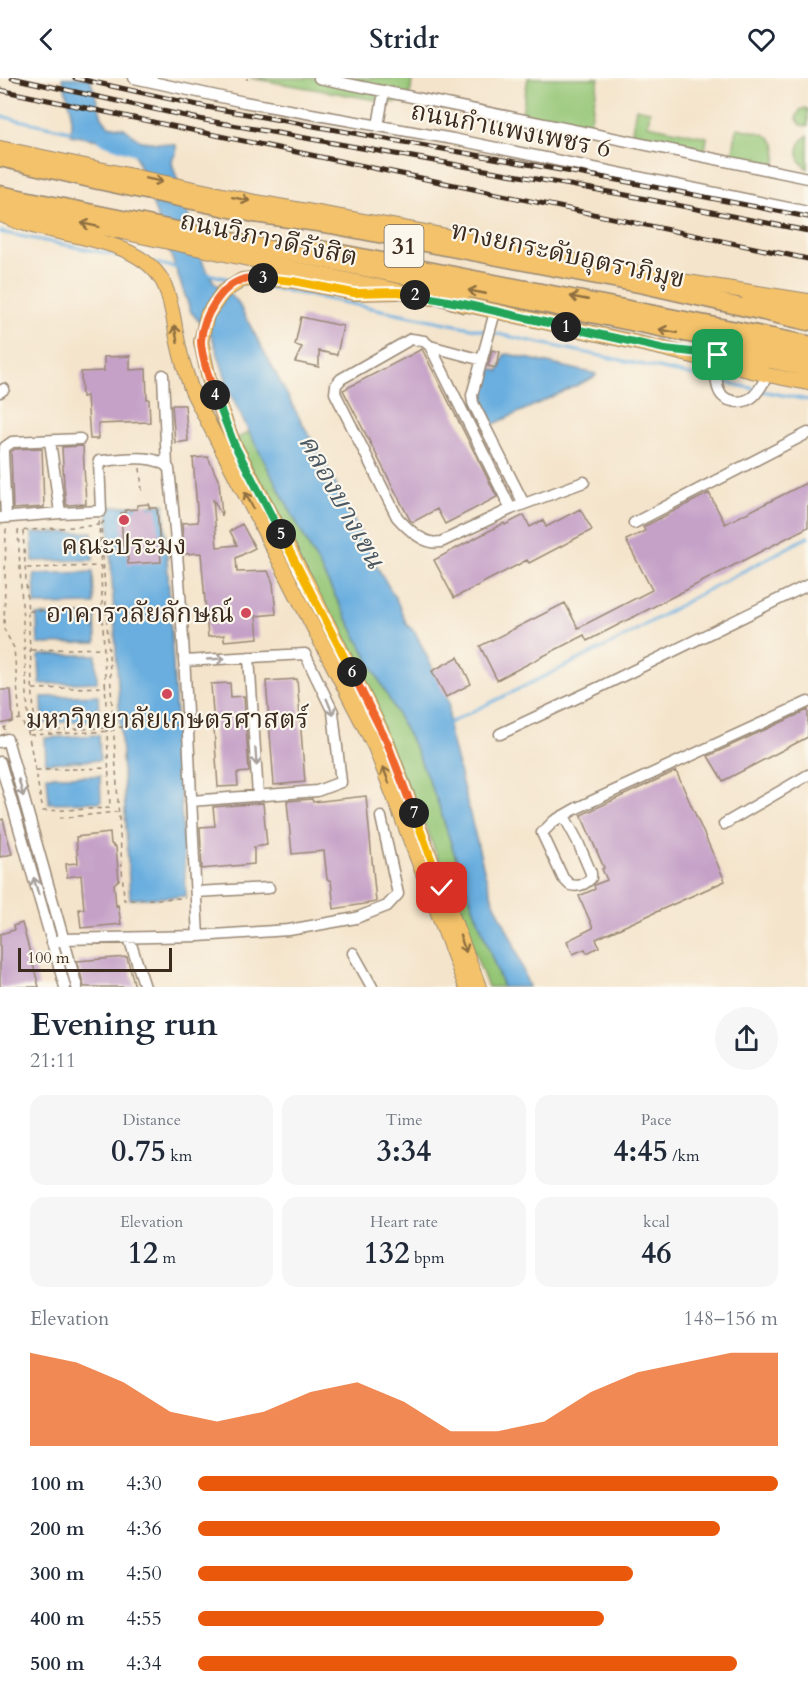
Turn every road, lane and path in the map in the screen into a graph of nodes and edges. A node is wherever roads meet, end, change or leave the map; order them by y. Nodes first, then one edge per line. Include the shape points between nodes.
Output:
1 (134, 78) edge
2 (319, 78) edge
3 (384, 91) junction
4 (378, 126) junction
5 (0, 148) edge
6 (0, 158) edge
7 (0, 168) edge
8 (808, 178) edge
9 (127, 181) junction
10 (0, 184) edge
11 (186, 193) junction
12 (0, 194) edge
13 (0, 206) edge
14 (808, 212) edge
15 (0, 214) edge
16 (331, 225) junction
17 (145, 230) junction
18 (425, 232) junction
19 (203, 242) junction
20 (348, 266) junction
21 (681, 280) junction
22 (398, 292) junction
23 (808, 301) edge
24 (464, 304) junction
25 (808, 312) edge
26 (493, 318) junction
27 (808, 322) edge
28 (808, 328) edge
29 (808, 344) edge
30 (430, 346) junction
31 (665, 349) junction
32 (808, 358) edge
33 (482, 360) junction
34 (717, 362) junction
35 (808, 369) edge
36 (163, 375) dead end
37 (764, 379) junction
38 (808, 382) edge
39 (808, 433) edge
40 (80, 440) dead end
41 (50, 441) junction
42 (1, 455) edge
43 (140, 459) junction
44 (167, 466) junction
45 (584, 482) dead end
46 (142, 491) dead end
47 (524, 504) junction
48 (511, 510) junction
49 (60, 513) junction
50 (104, 513) junction
51 (22, 515) junction
52 (3, 518) edge
53 (634, 523) dead end
54 (100, 525) junction
55 (23, 531) junction
56 (100, 566) junction
57 (26, 568) junction
58 (808, 585) edge
59 (102, 609) junction
60 (28, 611) junction
61 (104, 648) junction
62 (30, 650) junction
63 (249, 657) junction
64 (184, 661) junction
65 (106, 687) junction
66 (32, 690) junction
67 (808, 702) edge
68 (20, 719) junction
69 (172, 725) dead end
70 (108, 727) junction
71 (114, 727) junction
72 (28, 731) junction
73 (35, 731) junction
74 (108, 731) junction
75 (113, 731) junction
76 (500, 734) dead end
77 (29, 735) junction
78 (4, 741) edge
79 (0, 762) edge
80 (109, 768) junction
81 (35, 770) junction
82 (808, 775) edge
83 (258, 796) junction
84 (191, 801) junction
85 (118, 812) junction
86 (564, 816) junction
87 (381, 817) dead end
88 (60, 818) dead end
89 (724, 824) dead end
90 (269, 888) dead end
91 (196, 895) junction
92 (198, 936) junction
93 (129, 938) junction
94 (64, 939) junction
95 (52, 943) junction
96 (353, 953) dead end
97 (65, 987) edge
98 (77, 987) edge
99 (145, 987) edge
100 (372, 987) edge
101 (466, 987) edge
102 (479, 987) edge

1 - 4 street, ถนนกำแพงเพชร 6
2 - 3 street
3 - 4 street
3 - 8 street
4 - 14 street, ถนนกำแพงเพชร 6
5 - 9 main road, ถนนวิภาวดีรังสิต / 31
6 - 9 highway, ถนนวิภาวดีรังสิต / 31
7 - 28 highway, ทางยกระดับอุตราภิมุข / 31
9 -> 11 highway, ถนนวิภาวดีรังสิต / 31
29 -> 10 highway, ทางยกระดับอุตราภิมุข / 31
11 - 16 highway, ถนนวิภาวดีรังสิต / 31 via 254,214
11 -> 18 main road, ถนนวิภาวดีรังสิต / 31
12 - 17 highway, ถนนวิภาวดีรังสิต / 31
17 -> 13 main road, ถนนวิภาวดีรังสิต / 31
101 -> 15 main road via 375,747 192,391 164,283 150,265 129,251 13,221
16 - 18 highway
16 - 27 highway, ถนนวิภาวดีรังสิต / 31 via 644,285
17 - 19 highway, ถนนวิภาวดีรังสิต / 31
18 - 21 main road, ถนนวิภาวดีรังสิต / 31
19 - 20 highway, ถนนวิภาวดีรังสิต / 31
19 - 22 main road, ถนนวิภาวดีรังสิต / 31
20 - 24 highway
32 -> 20 highway, ถนนวิภาวดีรังสิต / 31
21 - 23 main road, ถนนวิภาวดีรังสิต / 31
21 - 25 main road
22 - 24 main road, ถนนวิภาวดีรังสิต / 31
22 -> 102 main road via 354,293 293,281 242,280 223,292 207,315 201,342 209,379 234,444 387,742
24 - 26 main road, ถนนวิภาวดีรังสิต / 31
26 - 31 main road, ถนนวิภาวดีรังสิต / 31
26 - 33 street
30 - 33 street
30 - 48 street
30 - 48 street via 411,339 341,379 335,393 340,404 397,517 415,534 441,542
31 - 34 main road, ถนนวิภาวดีรังสิต / 31
31 - 37 main road
33 - 47 street via 473,403
34 - 37 main road, ถนนวิภาวดีรังสิต / 31
34 - 37 street via 716,381 728,400 744,401
35 - 37 main road
36 - 44 street
37 - 38 main road, ถนนวิภาวดีรังสิต / 31
39 - 53 street
40 - 41 street
41 - 42 street via 12,442
41 - 49 street
42 - 52 street
43 - 44 street via 152,459
43 - 46 path
43 - 50 street via 99,462
44 - 64 street via 176,528
45 - 47 street
47 - 48 street
49 - 50 street
49 - 51 street
50 - 54 path
50 - 54 path
51 - 52 street
51 - 55 path
52 - 68 path via 4,629 14,648
54 - 55 path
54 - 56 path
54 - 71 path
55 - 57 path
55 - 72 path via 18,531
56 - 57 path
56 - 59 path
57 - 60 path
58 - 76 street
59 - 60 path
59 - 61 path
60 - 62 path
61 - 62 path
61 - 65 path
62 - 66 path
64 -> 63 street
63 -> 83 street
63 -> 83 street via 305,654 333,712 341,782 317,791
64 - 84 street
65 - 66 path
65 - 70 path
66 - 73 path
67 - 86 street
68 - 72 path
68 - 78 path via 4,728
69 - 71 path
70 - 71 path
70 - 73 path
70 - 74 path
71 - 75 path
72 - 73 path
72 - 77 path
74 - 75 path
74 - 77 path
74 - 80 path
75 - 85 path
77 - 81 path
78 -> 94 street
95 -> 79 street
80 - 81 path
80 - 81 path via 110,808 43,811
82 - 89 street
83 - 84 street
84 - 91 street
85 - 88 path
85 - 91 path via 124,900
86 - 86 street via 591,873 588,882 581,886 570,885 563,878 542,833
87 - 92 street via 398,894 387,906 356,918 288,930
90 - 91 street
91 - 92 street
92 - 93 street
93 - 94 street
93 - 99 street
94 - 95 street
94 - 98 street
95 - 97 street
96 - 100 street

